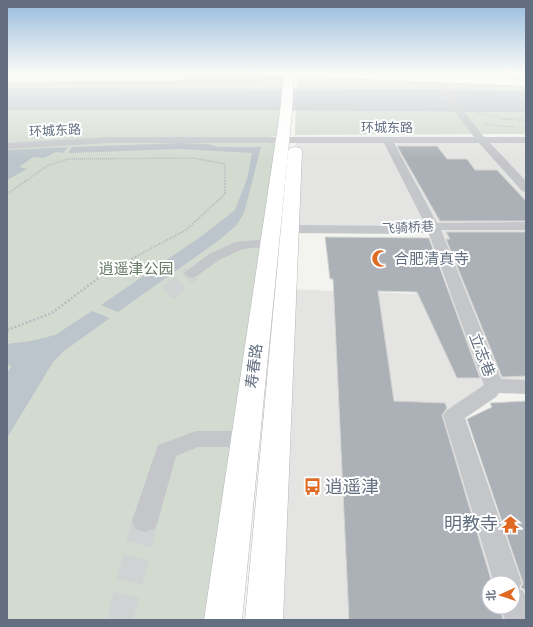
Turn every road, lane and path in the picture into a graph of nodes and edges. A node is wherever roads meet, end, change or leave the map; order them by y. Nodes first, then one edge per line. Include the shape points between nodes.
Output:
1 (292, 101) edge
2 (454, 101) edge
3 (460, 112) junction
4 (526, 116) edge
5 (517, 120) junction
6 (468, 121) junction
7 (526, 121) edge
8 (517, 127) dead end
9 (290, 129) junction
10 (526, 134) edge
11 (480, 137) junction
12 (387, 140) junction
13 (526, 140) edge
14 (7, 146) edge
15 (526, 188) edge
16 (7, 194) edge
17 (526, 226) edge
18 (432, 227) junction
19 (290, 229) junction
20 (269, 243) junction
21 (192, 273) tunnel mouth
22 (7, 330) edge
23 (494, 386) junction
24 (526, 387) edge
25 (245, 439) junction
26 (145, 521) tunnel mouth
27 (505, 575) edge
28 (223, 620) edge
29 (264, 620) edge

1 - 9 main road
2 - 3 street
3 - 5 path via 479,113 500,120
3 - 6 street
4 - 5 path
5 - 7 path
6 - 8 path
6 - 11 street
9 - 11 street, 环城东路
9 - 12 street, 环城东路
9 - 14 street, 环城东路 via 248,140 110,140
9 - 19 main road, 寿春路
9 - 20 main road, 寿春路
10 - 11 street, 环城东路
11 - 12 street, 环城东路
11 - 13 street, 环城东路
11 - 15 street
12 - 18 street, 立志巷
16 - 22 path via 46,166 68,159 193,158 225,164 225,194 186,230 105,273 52,313
17 - 18 street, 飞骑桥巷
18 - 19 street, 飞骑桥巷 via 415,230
18 - 23 street, 立志巷
19 - 29 main road, 寿春路
20 - 21 street via 240,245 214,257
20 - 25 main road, 寿春路
23 - 24 street
23 - 27 street, 立志巷 via 454,415
25 - 26 street via 196,440 166,451
25 - 28 main road, 寿春路

